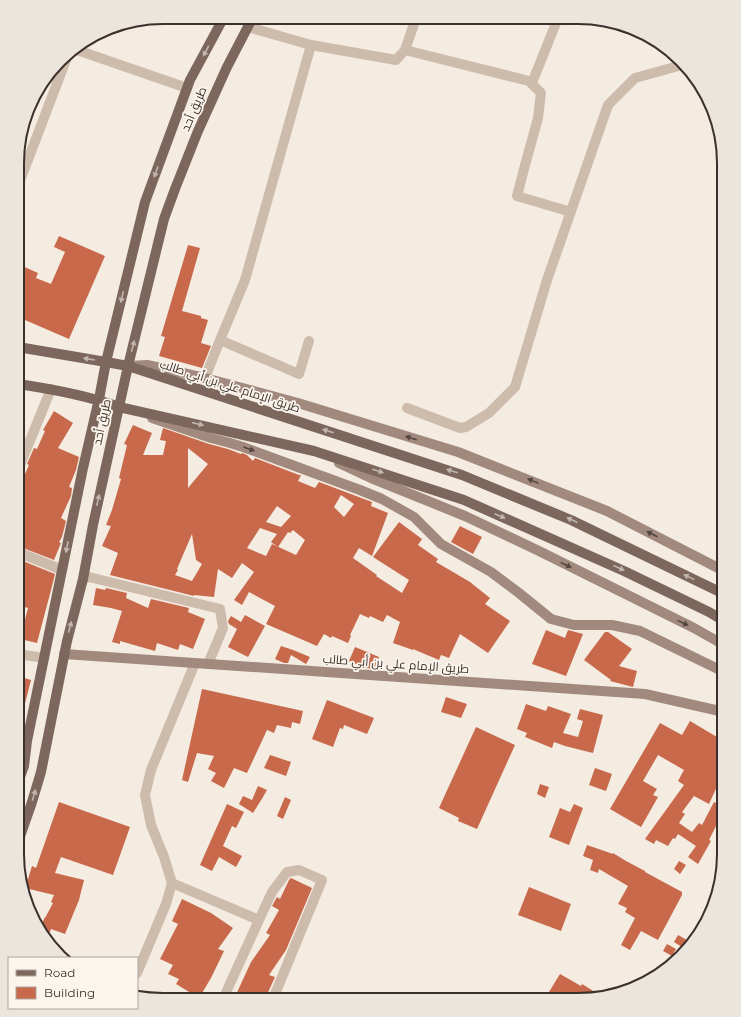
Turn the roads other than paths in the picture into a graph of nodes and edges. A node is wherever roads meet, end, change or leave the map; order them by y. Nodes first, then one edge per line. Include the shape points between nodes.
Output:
1 (220, 24) edge
2 (249, 24) edge
3 (255, 24) edge
4 (414, 24) edge
5 (556, 24) edge
6 (310, 45) junction
7 (405, 50) junction
8 (81, 51) edge
9 (64, 65) edge
10 (677, 66) edge
11 (532, 83) junction
12 (188, 88) junction
13 (24, 170) edge
14 (571, 212) junction
15 (220, 340) junction
16 (309, 340) dead end
17 (24, 348) edge
18 (106, 362) junction
19 (128, 366) junction
20 (205, 378) junction
21 (24, 385) edge
22 (51, 389) junction
23 (99, 399) junction
24 (119, 407) junction
25 (408, 408) dead end
26 (314, 451) junction
27 (24, 455) edge
28 (24, 554) edge
29 (717, 567) edge
30 (62, 570) junction
31 (83, 579) junction
32 (717, 591) edge
33 (717, 616) edge
34 (717, 641) edge
35 (64, 654) junction
36 (24, 655) edge
37 (44, 658) junction
38 (195, 663) junction
39 (208, 664) junction
40 (717, 669) edge
41 (717, 710) edge
42 (24, 766) edge
43 (24, 825) edge
44 (172, 883) junction
45 (259, 920) junction
46 (138, 971) edge
47 (226, 993) edge
48 (275, 993) edge

1 -> 12 main road, طريق أحد
19 -> 2 main road, طريق أحد via 164,219 198,131
3 - 6 street
4 - 7 street
5 - 11 street
6 - 7 street via 396,60
6 - 15 street via 245,280
7 - 11 street via 529,80
8 - 12 street
9 - 13 street
10 - 14 street via 635,78 608,105
11 - 14 street via 541,94 538,118 517,196
12 -> 18 main road, طريق أحد via 145,202
14 - 25 street via 547,280 515,387 490,413 466,428
15 - 16 street via 299,374
15 - 20 street
18 -> 17 main road, طريق الإمام علي بن أبي طالب
18 - 19 main road, طريق الإمام علي بن أبي طالب
18 - 23 main road, طريق أحد
19 - 20 street via 147,365
19 - 24 main road, طريق أحد
32 -> 19 main road, طريق الإمام علي بن أبي طالب via 571,520 462,475
29 -> 20 street via 607,511 483,461 298,403
21 - 22 main road
22 - 23 main road
22 - 27 street
23 - 24 main road
23 -> 30 main road, طريق أحد
24 -> 26 main road
31 -> 24 main road, طريق أحد
24 -> 40 street via 243,447 382,500 414,517 441,544 491,572 550,620 574,625 612,625 640,631
26 -> 33 main road via 464,500 624,570
26 -> 34 street via 371,478 465,516
28 - 30 street
30 - 37 main road, طريق أحد
35 -> 31 main road, طريق أحد
31 - 39 street via 89,577 220,609 223,628
35 - 38 street, طريق الإمام علي بن أبي طالب
43 -> 35 main road, طريق أحد via 41,772
36 - 37 street
37 - 42 main road, طريق أحد
38 - 39 street, طريق الإمام علي بن أبي طالب
38 - 44 street via 151,770 145,795 151,825
39 - 41 street, طريق الإمام علي بن أبي طالب via 645,694
44 - 45 street
44 - 46 street via 166,904
45 - 47 street
45 - 48 street via 272,892 287,872 299,870 322,880

